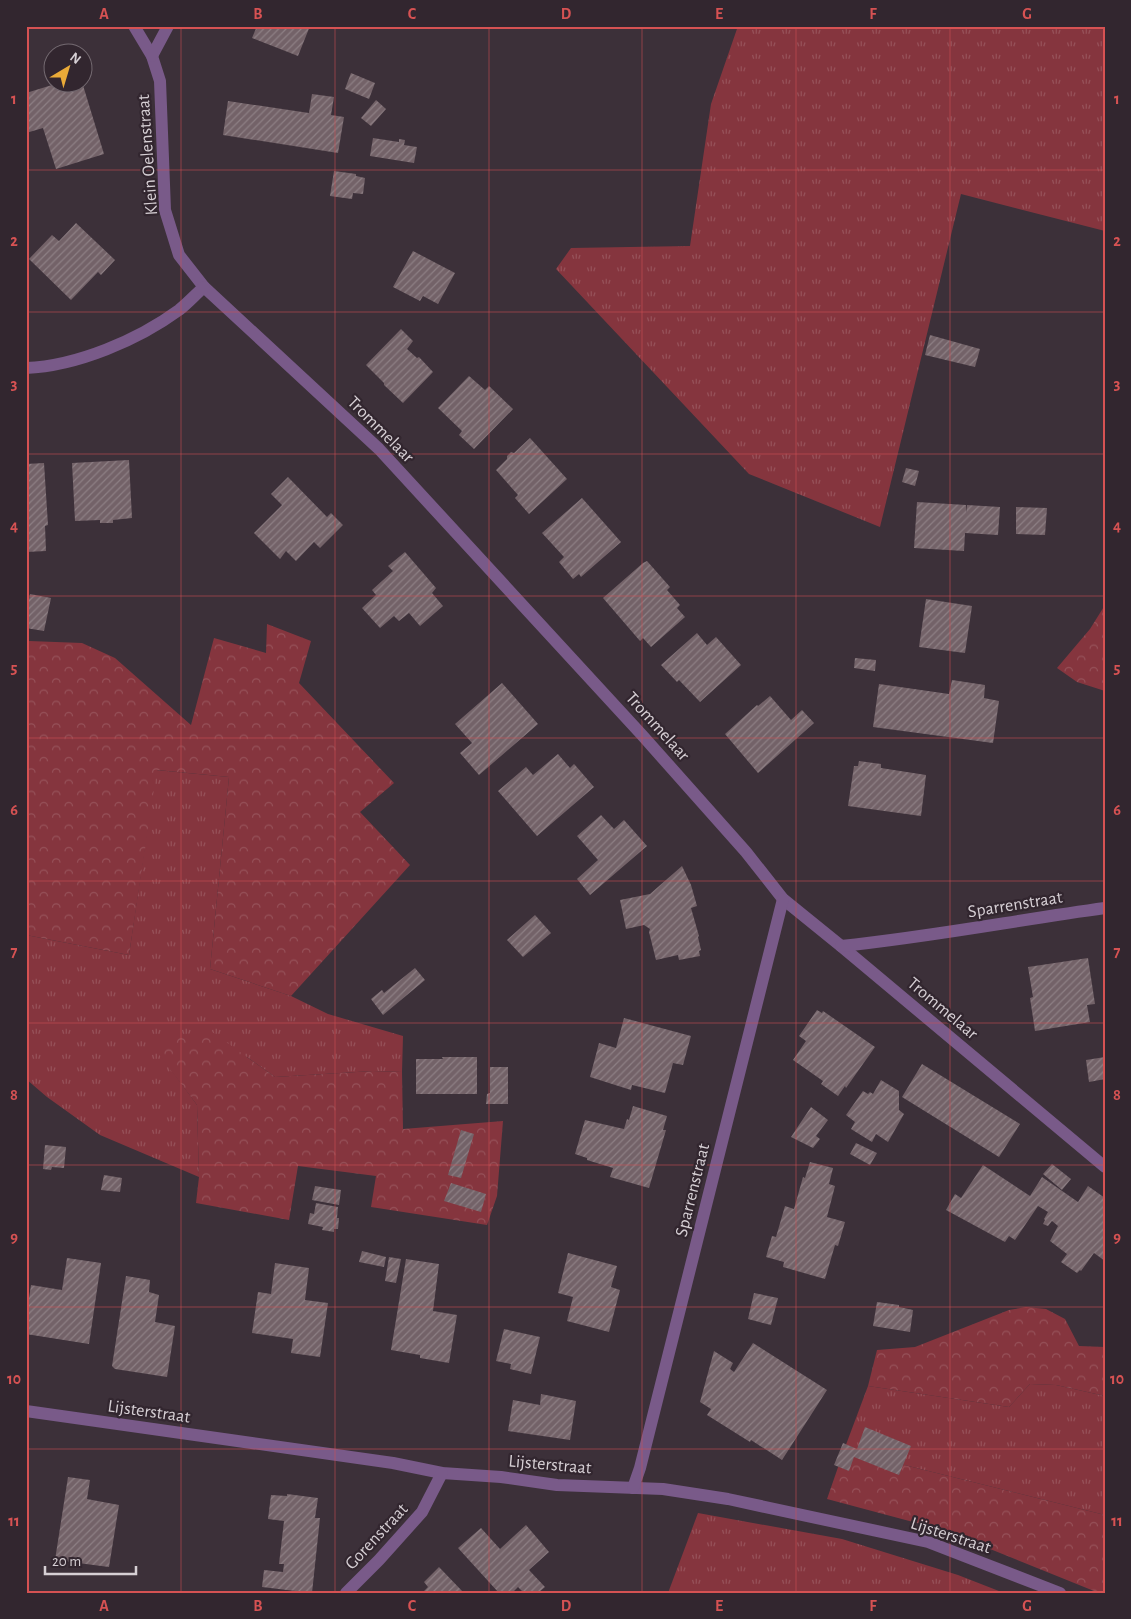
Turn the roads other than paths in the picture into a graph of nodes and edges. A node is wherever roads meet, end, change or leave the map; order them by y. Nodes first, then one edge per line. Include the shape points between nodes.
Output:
1 (134, 26) edge
2 (168, 26) edge
3 (152, 56) junction
4 (204, 287) junction
5 (26, 368) edge
6 (783, 899) junction
7 (1105, 908) edge
8 (841, 946) junction
9 (1105, 1167) edge
10 (26, 1412) edge
11 (442, 1473) junction
12 (633, 1488) junction
13 (346, 1593) edge
14 (1060, 1593) edge

1 - 3 street
2 - 3 street
3 - 4 street, Klein Oelenstraat via 160,81 165,210 179,255
4 - 5 street via 179,310 107,350 44,368
4 - 6 street, Trommelaar via 379,449 642,735 746,852
6 - 8 street, Trommelaar
6 - 12 street, Sparrenstraat
7 - 8 street, Sparrenstraat
8 - 9 street, Trommelaar
10 - 11 street, Lijsterstraat via 392,1462
11 - 12 street, Lijsterstraat via 557,1485
11 - 13 street, Gorenstraat via 422,1512
12 - 14 street, Lijsterstraat via 663,1489 728,1500 928,1542

